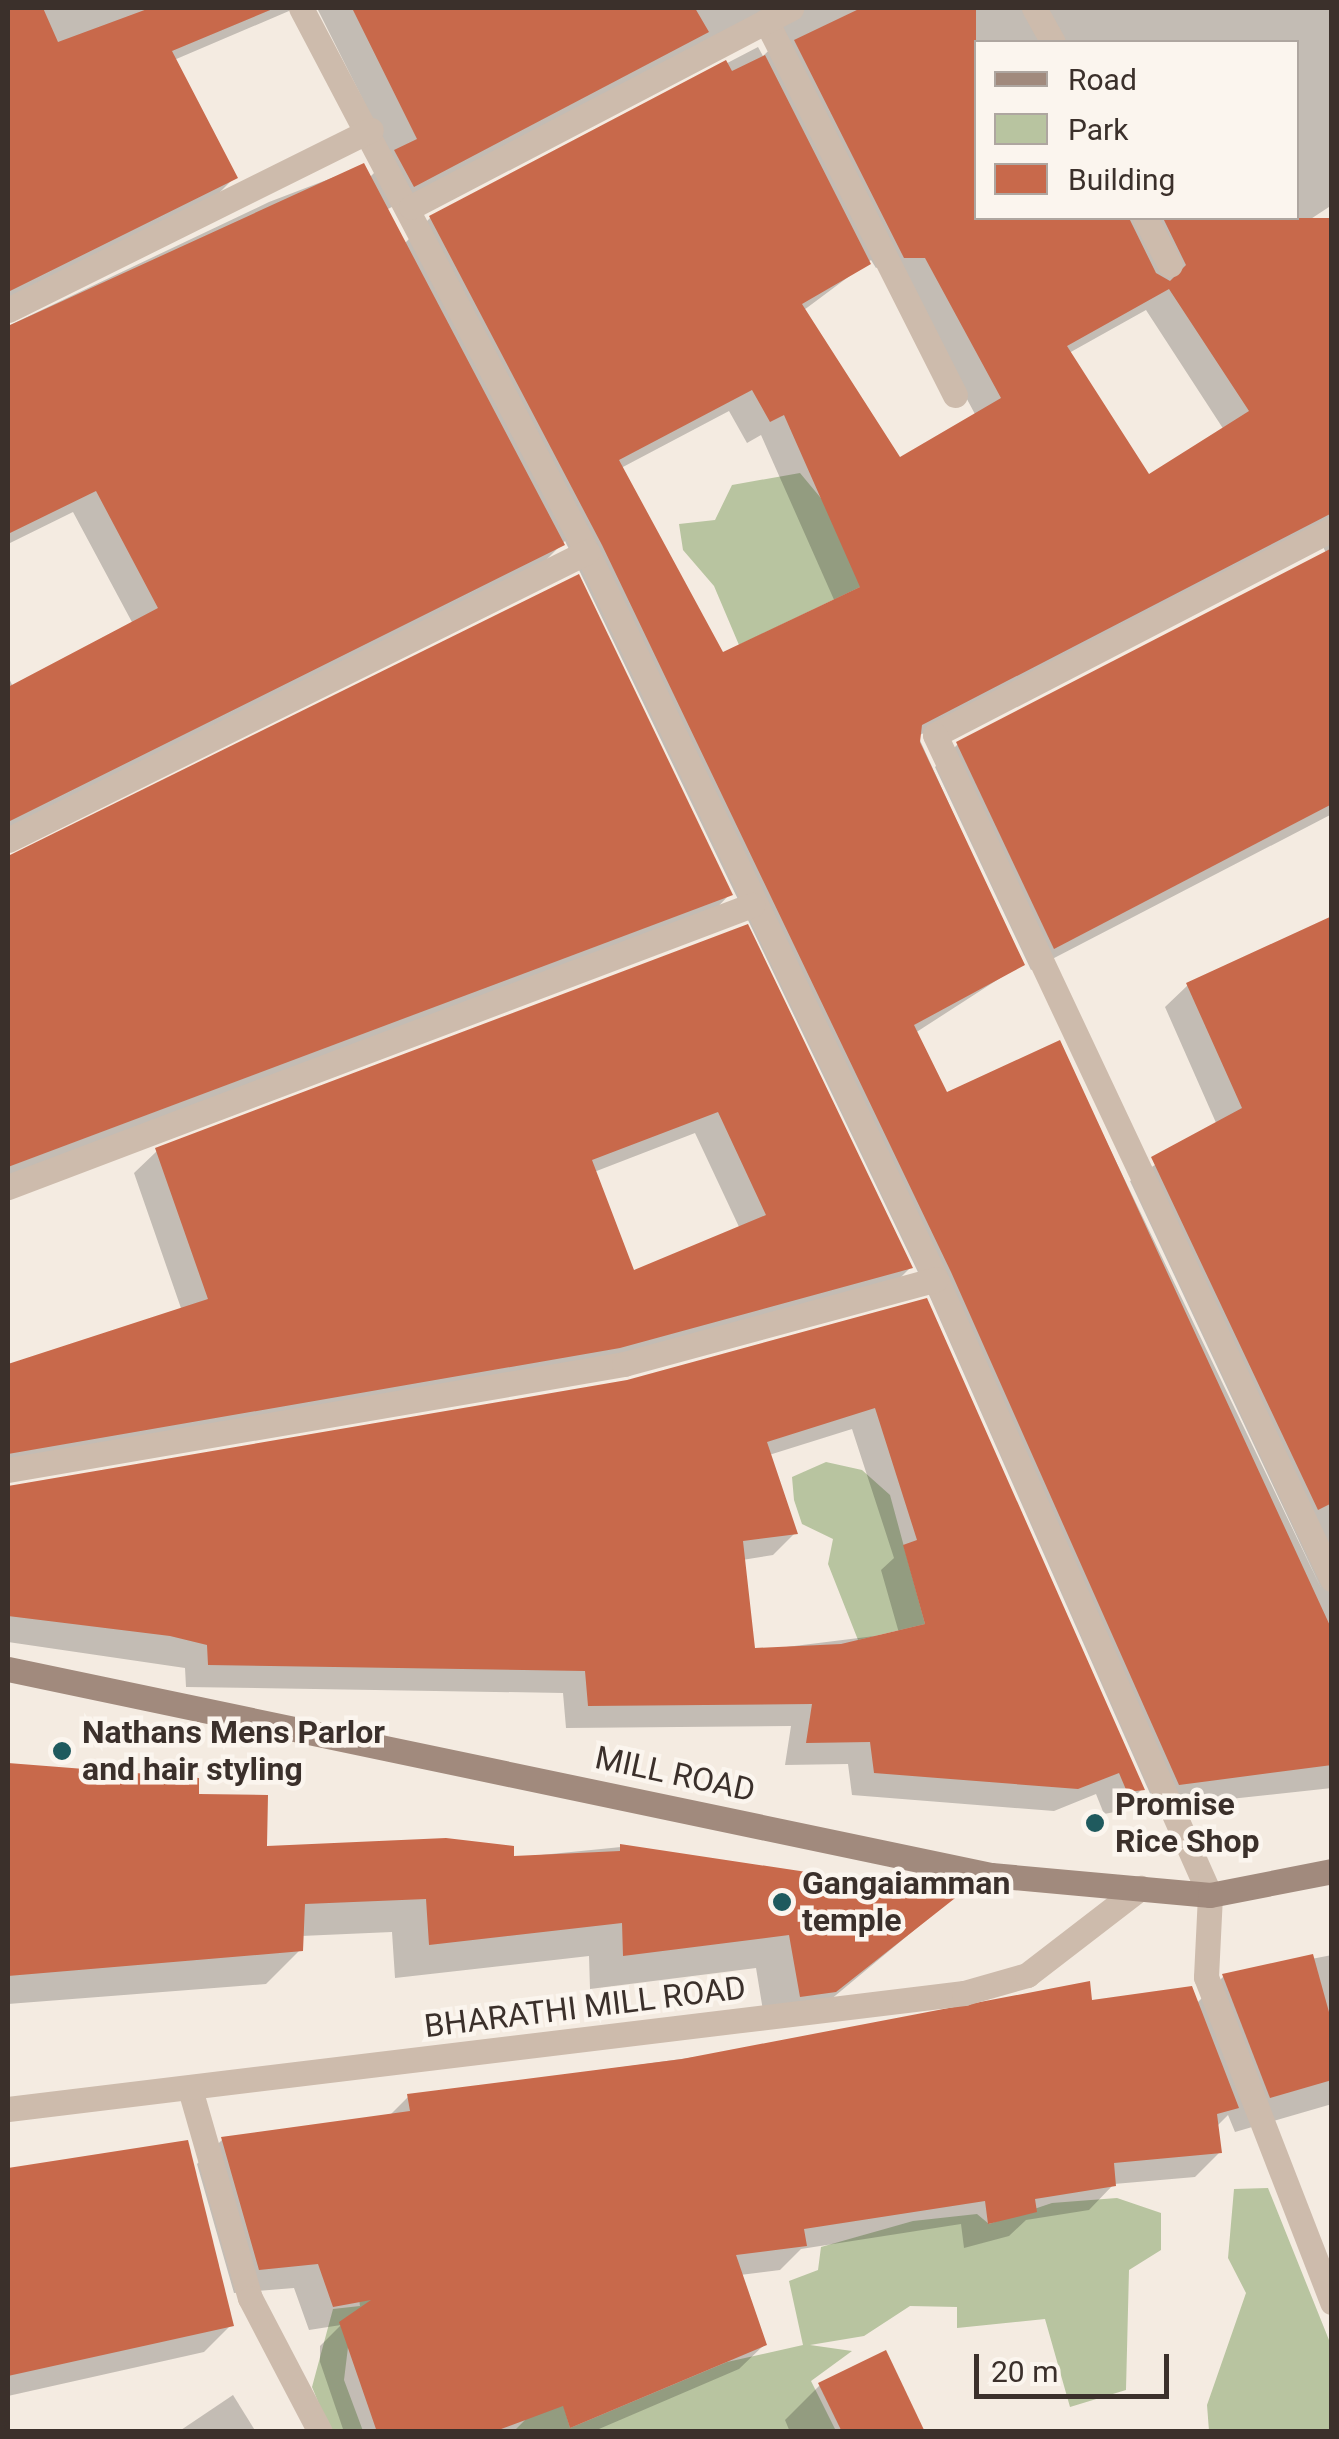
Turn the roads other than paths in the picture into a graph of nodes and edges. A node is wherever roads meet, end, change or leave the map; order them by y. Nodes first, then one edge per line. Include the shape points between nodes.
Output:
1 (301, 8) edge
2 (791, 8) edge
3 (1034, 8) edge
4 (766, 20) junction
5 (1051, 40) edge
6 (371, 130) junction
7 (412, 207) junction
8 (1146, 220) edge
9 (1170, 265) dead end
10 (8, 310) edge
11 (955, 395) dead end
12 (1332, 528) edge
13 (587, 552) junction
14 (8, 840) edge
15 (752, 905) junction
16 (8, 1186) edge
17 (936, 1278) junction
18 (8, 1470) edge
19 (1332, 1579) edge
20 (8, 1669) edge
21 (1332, 1871) edge
22 (1140, 1888) junction
23 (1210, 1895) junction
24 (190, 2089) junction
25 (8, 2109) edge
26 (1332, 2302) edge
27 (320, 2432) edge

1 - 6 street
2 - 4 street
3 - 5 street
4 - 7 street
4 - 11 street
6 - 7 street
6 - 10 street
7 - 13 street
8 - 9 street
12 - 19 street via 935,735 1200,1283
13 - 14 street
13 - 15 street
15 - 16 street
15 - 17 street
17 - 18 street via 624,1364
17 - 23 street
20 - 22 main road, MILL ROAD via 991,1876
21 - 23 main road, MILL ROAD
22 - 23 main road, MILL ROAD
22 - 24 street, BHARATHI MILL ROAD via 1026,1975 964,1992
23 - 26 street via 1206,1978
24 - 25 street, BHARATHI MILL ROAD
24 - 27 street via 250,2298

